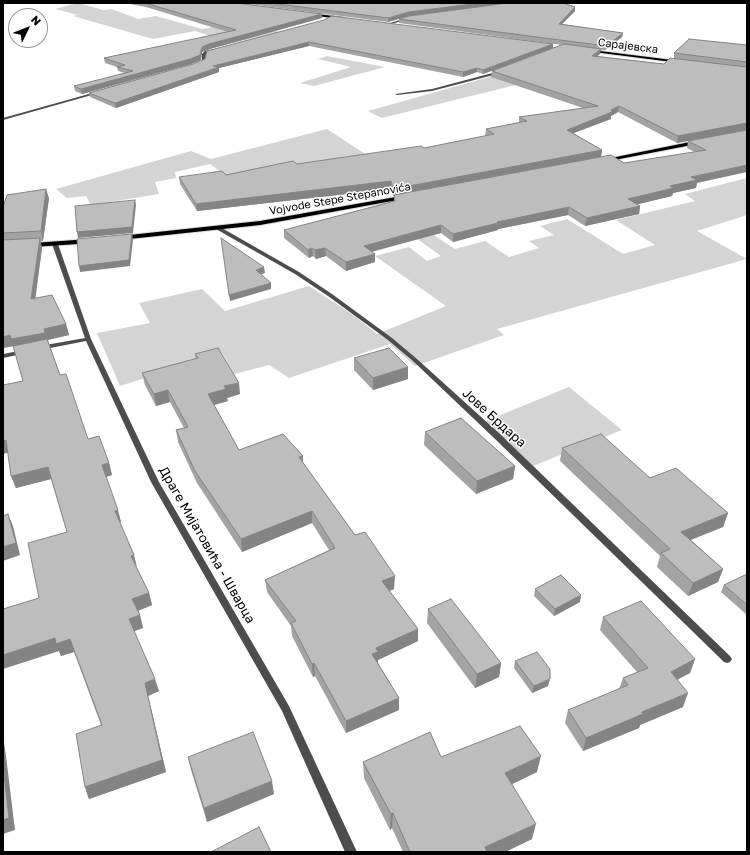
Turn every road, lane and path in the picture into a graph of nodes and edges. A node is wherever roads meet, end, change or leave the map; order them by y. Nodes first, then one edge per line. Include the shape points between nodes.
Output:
1 (303, 13) edge
2 (332, 17) junction
3 (409, 18) edge
4 (346, 19) edge
5 (323, 21) edge
6 (386, 24) joint
7 (402, 26) edge
8 (218, 49) edge
9 (579, 49) edge
10 (685, 62) edge
11 (192, 66) edge
12 (502, 71) edge
13 (98, 92) edge
14 (397, 94) dead end
15 (3, 119) edge
16 (710, 140) edge
17 (596, 162) edge
18 (411, 196) edge
19 (218, 228) junction
20 (114, 238) edge
21 (100, 240) edge
22 (55, 244) junction
23 (3, 247) edge
24 (88, 339) junction
25 (3, 356) edge
26 (726, 659) dead end
27 (351, 852) edge

1 - 2 main road
2 - 4 main road
2 - 5 street
3 - 6 street
6 - 7 main road
8 - 11 street via 206,52 204,61
9 - 10 main road, Сарајевска
12 - 14 street via 432,90
13 - 15 street
16 - 17 main road
18 - 19 main road, Vojvode Stepe Stepanovića via 267,222
19 - 20 main road, Vojvode Stepe Stepanovića
19 - 26 street, Јове Брдара via 297,273 405,352 497,436
21 - 22 main road
22 - 23 main road
22 - 24 street, Драге Мијатовића - Шварца
24 - 25 street
24 - 27 street, Драге Мијатовића - Шварца via 155,482 286,709

